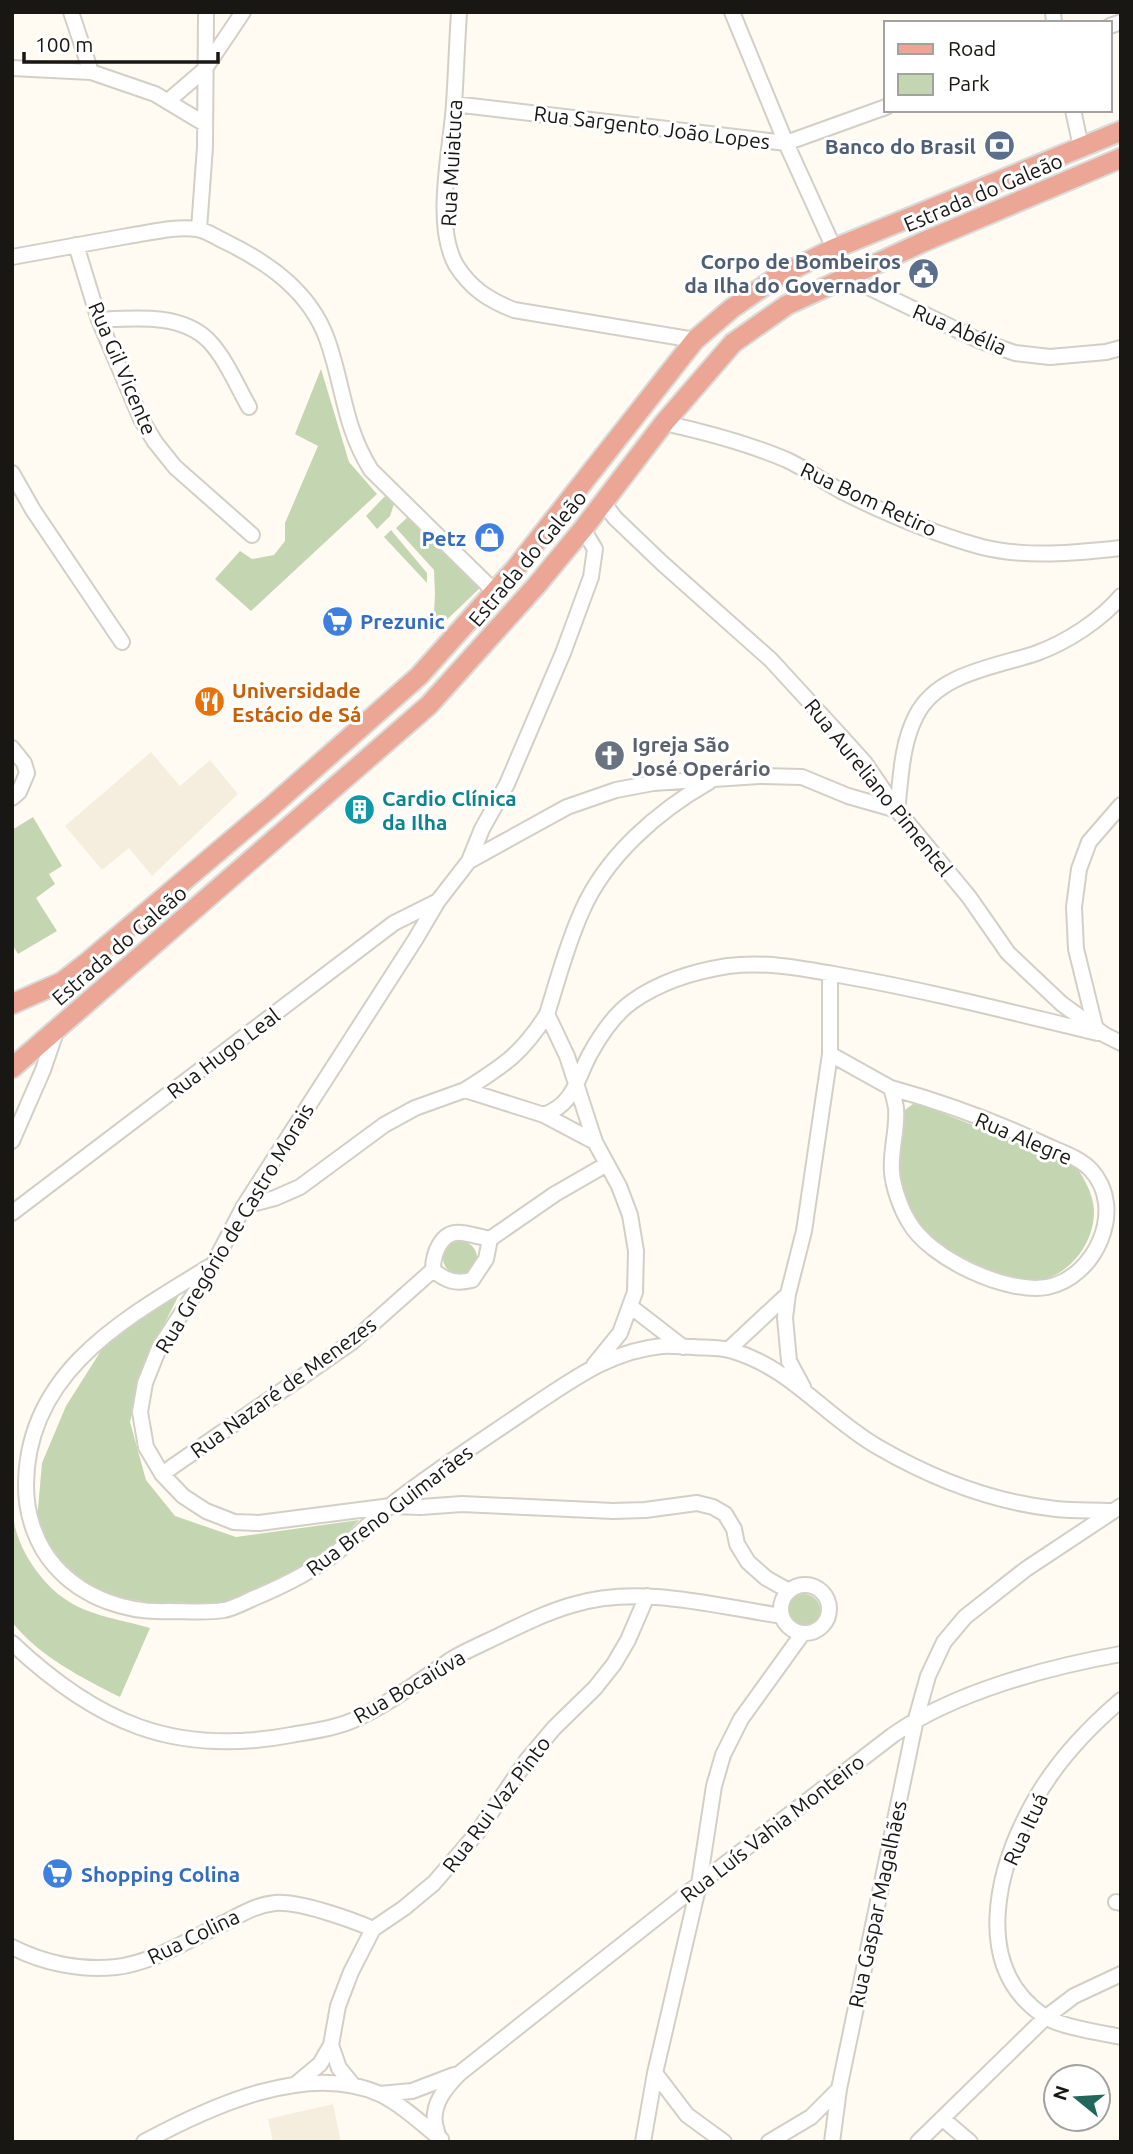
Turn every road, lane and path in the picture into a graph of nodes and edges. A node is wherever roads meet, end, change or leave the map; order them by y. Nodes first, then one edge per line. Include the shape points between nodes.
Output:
1 (71, 12) edge
2 (206, 12) edge
3 (243, 12) edge
4 (458, 12) edge
5 (733, 12) edge
6 (12, 68) edge
7 (204, 70) junction
8 (91, 72) junction
9 (168, 101) junction
10 (454, 104) junction
11 (884, 108) edge
12 (1073, 112) edge
13 (205, 124) junction
14 (1121, 131) edge
15 (786, 143) junction
16 (1081, 147) junction
17 (1121, 158) edge
18 (1067, 180) junction
19 (199, 229) junction
20 (76, 245) junction
21 (833, 248) junction
22 (12, 257) edge
23 (847, 278) junction
24 (99, 320) junction
25 (695, 340) junction
26 (1121, 348) edge
27 (249, 407) dead end
28 (664, 423) junction
29 (12, 473) edge
30 (603, 502) junction
31 (583, 529) junction
32 (253, 535) dead end
33 (1121, 548) edge
34 (495, 592) junction
35 (1121, 596) edge
36 (122, 642) dead end
37 (429, 705) junction
38 (12, 748) edge
39 (713, 779) junction
40 (12, 797) edge
41 (1121, 805) edge
42 (897, 810) junction
43 (482, 829) junction
44 (501, 845) junction
45 (469, 861) junction
46 (438, 901) junction
47 (394, 923) junction
48 (415, 940) junction
49 (830, 974) junction
50 (51, 988) junction
51 (12, 1004) edge
52 (12, 1013) edge
53 (547, 1014) junction
54 (57, 1028) junction
55 (1100, 1031) junction
56 (1121, 1043) edge
57 (830, 1055) junction
58 (17, 1057) edge
59 (576, 1087) junction
60 (891, 1088) junction
61 (465, 1090) junction
62 (544, 1115) junction
63 (12, 1141) edge
64 (595, 1142) junction
65 (607, 1164) junction
66 (244, 1206) junction
67 (12, 1213) edge
68 (491, 1239) junction
69 (213, 1265) junction
70 (433, 1270) junction
71 (788, 1294) junction
72 (630, 1306) junction
73 (683, 1347) junction
74 (729, 1349) junction
75 (593, 1366) junction
76 (805, 1391) junction
77 (162, 1474) junction
78 (391, 1506) junction
79 (1116, 1508) edge
80 (789, 1591) junction
81 (647, 1595) junction
82 (782, 1616) junction
83 (803, 1633) junction
84 (12, 1643) edge
85 (1121, 1654) edge
86 (1121, 1700) edge
87 (916, 1719) junction
88 (699, 1884) junction
89 (373, 1929) junction
90 (12, 1947) edge
91 (1121, 1974) edge
92 (1045, 2018) junction
93 (1121, 2037) edge
94 (331, 2045) junction
95 (460, 2073) junction
96 (656, 2073) junction
97 (296, 2084) junction
98 (353, 2085) junction
99 (839, 2089) junction
100 (378, 2094) junction
101 (943, 2119) junction
102 (441, 2140) edge
103 (144, 2142) edge
104 (643, 2142) edge
105 (724, 2142) edge
106 (769, 2142) edge
107 (832, 2142) edge
108 (918, 2142) edge
109 (970, 2142) edge

1 - 8 street
2 - 7 street
3 - 7 street
4 - 10 street, Rua Muiatuca
5 - 15 street
6 - 8 street
7 - 9 street
7 - 13 street
8 - 9 street
9 - 13 street
10 - 15 street, Rua Sargento João Lopes
10 - 25 street, Rua Muiatuca via 446,234 455,263 471,285 489,301 514,310
11 - 15 street, Rua Sargento João Lopes
12 - 16 street
13 - 19 street
14 - 16 main road, Estrada do Galeão
15 - 21 street
16 - 18 main road
16 - 21 main road, Estrada do Galeão
17 - 18 main road, Estrada do Galeão
18 - 23 main road, Estrada do Galeão
19 - 20 street via 170,229
19 - 34 street via 263,263 295,288 327,339 348,422 371,470
20 - 22 street
20 - 24 street, Rua Gil Vicente
21 - 23 street
21 - 25 main road, Estrada do Galeão via 777,277
23 - 26 street, Rua Abélia via 1015,353 1050,357
23 - 28 main road, Estrada do Galeão via 787,305 733,343
24 - 27 street via 154,319 199,332 221,357
24 - 32 street, Rua Gil Vicente via 155,442 175,467
25 - 34 main road, Estrada do Galeão
28 - 30 main road, Estrada do Galeão
28 - 33 street, Rua Bom Retiro via 738,442 788,461 895,516 984,547 1030,553
29 - 36 street
30 - 31 main road, Estrada do Galeão
30 - 42 street, Rua Aureliano Pimentel via 662,563 771,660 865,763
31 - 37 main road, Estrada do Galeão
31 - 43 street, Rua Gregório de Castro Morais via 594,549 581,607 507,784
34 - 37 main road via 502,602 497,622 452,671
34 - 50 main road, Estrada do Galeão via 419,676 207,862
35 - 42 street via 1077,632 1039,652 985,667 935,691 916,714 904,749
37 - 54 main road, Estrada do Galeão
38 - 40 street via 27,773
39 - 42 street via 802,777
39 - 44 street via 616,790 568,807
39 - 53 street via 679,799 604,872 566,950
41 - 55 street via 1089,842 1079,869 1074,907 1076,949
42 - 55 street, Rua Aureliano Pimentel via 969,897 1008,953 1062,1004
43 - 44 street via 487,839
43 - 45 street, Rua Gregório de Castro Morais
44 - 45 street
45 - 46 street, Rua Gregório de Castro Morais
46 - 47 street, Rua Hugo Leal
46 - 48 street, Rua Gregório de Castro Morais
47 - 48 street via 405,926
47 - 67 street, Rua Hugo Leal
48 - 66 street, Rua Gregório de Castro Morais
49 - 55 street via 909,987
49 - 57 street, Rua Breno Guimarães
49 - 59 street via 791,965 729,966 678,978 634,1000 612,1020
50 - 51 main road, Estrada do Galeão
50 - 52 main road
53 - 59 street
53 - 61 street via 508,1062
54 - 58 main road, Estrada do Galeão
54 - 63 street
55 - 56 street, Rua Aureliano Pimentel
57 - 60 street, Rua Alegre
57 - 71 street, Rua Breno Guimarães via 804,1231
59 - 62 street via 558,1110
59 - 64 street
60 - 60 street, Rua Alegre via 896,1110 892,1172 908,1221 935,1252 999,1281 1028,1287 1062,1282 1084,1268 1105,1226 1106,1204 1091,1170 1028,1137
61 - 62 street
61 - 66 street via 384,1125 300,1187
62 - 64 street
64 - 65 street
65 - 68 street
65 - 72 street via 630,1214 636,1251
66 - 69 street, Rua Gregório de Castro Morais
68 - 70 street, Rua Nazaré de Menezes via 463,1233 446,1237 433,1257
68 - 70 street via 486,1259 472,1280 449,1282
69 - 77 street, Rua Gregório de Castro Morais via 159,1348 145,1383 140,1412 146,1447
69 - 78 street, Rua Breno Guimarães via 95,1343 56,1385 34,1426 26,1462 26,1498 37,1540 54,1566 81,1589 123,1607 153,1612 224,1610 284,1586 324,1561
70 - 77 street, Rua Nazaré de Menezes via 352,1342
71 - 74 street
71 - 76 street, Rua Breno Guimarães via 789,1361
72 - 73 street
72 - 75 street via 620,1333
73 - 74 street, Rua Breno Guimarães
73 - 75 street, Rua Breno Guimarães via 634,1351
74 - 76 street, Rua Breno Guimarães via 757,1359
75 - 78 street, Rua Breno Guimarães
76 - 79 street, Rua Breno Guimarães via 839,1422 936,1478 1005,1501 1059,1510
77 - 78 street, Rua Gregório de Castro Morais via 183,1496 234,1522 259,1523
78 - 80 street, Rua Gregório de Castro Morais via 462,1504 613,1511 697,1503 726,1514 748,1562
79 - 87 street via 965,1617 944,1642
80 - 82 street
80 - 83 street, Rua Gregório de Castro Morais via 806,1585 816,1588 827,1601 829,1611 820,1627
81 - 82 street, Rua Bocaiúva
81 - 84 street, Rua Bocaiúva via 574,1604 526,1622 455,1657 355,1720 258,1741 172,1736 132,1725 92,1706 43,1672
81 - 89 street, Rua Rui Vaz Pinto via 614,1664 527,1760 477,1833 434,1884
82 - 83 street
83 - 88 street, Rua Gregório de Castro Morais via 741,1719 723,1755 713,1786
85 - 87 street, Rua Luís Vahia Monteiro via 1050,1669
86 - 92 street, Rua Ituá via 1064,1758 1032,1804 1007,1860 997,1912 998,1952 1006,1974
87 - 88 street, Rua Luís Vahia Monteiro
87 - 99 street, Rua Gaspar Magalhães
88 - 95 street, Rua Luís Vahia Monteiro
88 - 96 street, Rua Gregório de Castro Morais
89 - 90 street, Rua Colina via 348,1918 276,1903 249,1909 153,1956 116,1967 53,1963
89 - 94 street, Rua Rui Vaz Pinto via 338,2006
91 - 92 street via 1074,1996
92 - 93 street
92 - 101 street
94 - 97 street, Rua Rui Vaz Pinto via 320,2064
94 - 98 street via 339,2068
95 - 100 street via 412,2091
95 - 102 street via 443,2090 438,2103 435,2122
96 - 104 street, Rua Gregório de Castro Morais
96 - 105 street via 687,2115
97 - 98 street
97 - 103 street via 234,2100
98 - 100 street
99 - 106 street via 811,2118
99 - 107 street, Rua Gaspar Magalhães
100 - 102 street
101 - 108 street
101 - 109 street

